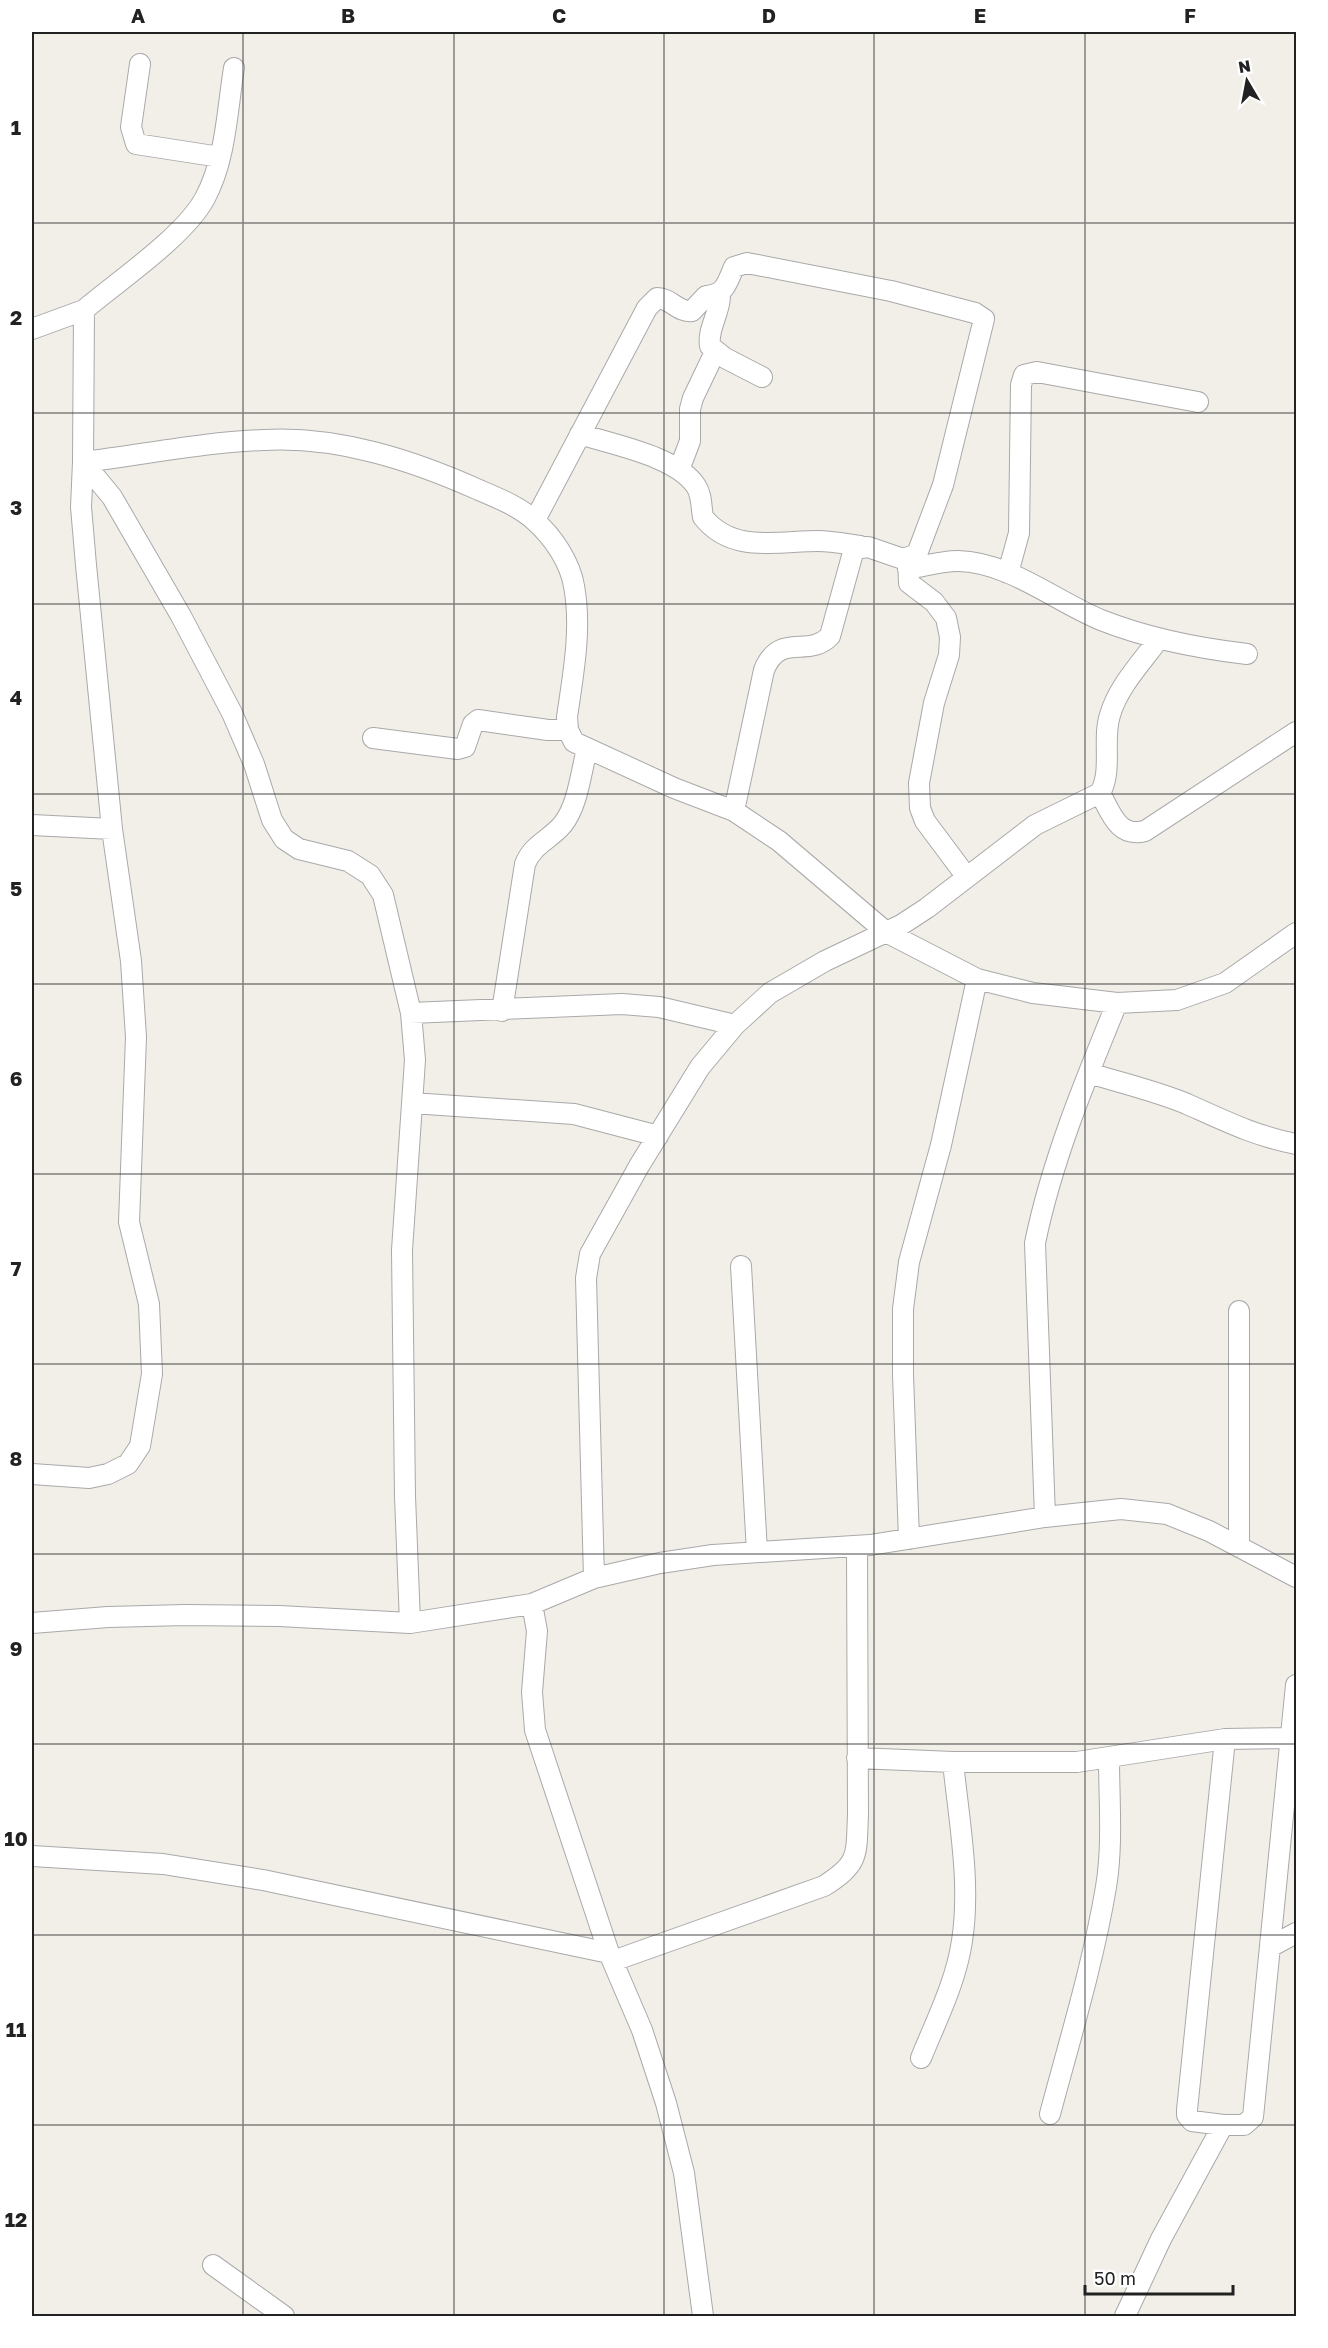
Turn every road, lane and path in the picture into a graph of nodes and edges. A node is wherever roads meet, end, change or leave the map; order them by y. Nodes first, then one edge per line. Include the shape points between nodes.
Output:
1 (140, 64) dead end
2 (234, 68) dead end
3 (220, 157) junction
4 (720, 294) junction
5 (84, 310) junction
6 (32, 329) edge
7 (715, 352) junction
8 (762, 377) dead end
9 (1198, 402) dead end
10 (580, 434) junction
11 (83, 462) junction
12 (679, 470) junction
13 (535, 520) junction
14 (860, 546) junction
15 (908, 564) junction
16 (1008, 573) junction
17 (1158, 640) junction
18 (1247, 654) dead end
19 (568, 730) junction
20 (1296, 732) edge
21 (373, 738) dead end
22 (587, 749) junction
23 (1100, 793) junction
24 (734, 811) junction
25 (32, 825) edge
26 (112, 829) junction
27 (966, 876) junction
28 (886, 932) junction
29 (1296, 933) edge
30 (977, 979) junction
31 (1117, 1004) junction
32 (502, 1011) junction
33 (411, 1013) junction
34 (735, 1025) junction
35 (1089, 1073) junction
36 (412, 1103) junction
37 (658, 1136) junction
38 (1296, 1144) edge
39 (741, 1266) dead end
40 (1239, 1311) dead end
41 (32, 1473) edge
42 (1045, 1517) junction
43 (909, 1539) junction
44 (857, 1546) junction
45 (1239, 1547) junction
46 (757, 1552) junction
47 (1296, 1577) edge
48 (594, 1578) junction
49 (532, 1604) junction
50 (32, 1623) edge
51 (410, 1623) junction
52 (1296, 1685) edge
53 (1290, 1738) junction
54 (1226, 1739) junction
55 (857, 1758) junction
56 (1109, 1758) junction
57 (953, 1762) junction
58 (32, 1856) edge
59 (1296, 1933) edge
60 (1270, 1947) junction
61 (611, 1957) junction
62 (921, 2058) dead end
63 (1050, 2114) dead end
64 (1223, 2125) junction
65 (213, 2265) dead end
66 (284, 2316) edge
67 (703, 2316) edge
68 (1125, 2316) edge

1 - 3 street via 131,127 136,144
2 - 3 street
3 - 5 street via 205,198 183,227
4 - 7 street via 719,314 709,340
4 - 10 street via 706,296 687,312 664,298 651,302
4 - 15 street via 734,267 747,262 891,291 975,312 984,319 943,485 917,554
5 - 6 street
5 - 11 street
7 - 8 street
7 - 12 street via 693,399 690,441
9 - 16 street via 1037,372 1024,375 1019,533
10 - 12 street via 658,459
10 - 13 street
11 - 13 street via 265,440 325,442 373,451 456,479 504,500
11 - 26 street via 81,507
11 - 33 street via 112,497 181,616 232,713 272,820 284,839 299,849 348,861 370,875 383,895
12 - 14 street via 696,486 704,518 729,537 751,543 817,541
13 - 19 street via 562,553 574,585 577,625
14 - 15 street
14 - 24 street via 851,555 830,636 815,645 781,648 770,657
15 - 16 street via 959,561
15 - 27 street via 909,583 934,602 946,618 950,637 919,783 920,808
16 - 17 street via 1100,619
17 - 18 street
17 - 23 street via 1124,686 1110,715 1105,785
19 - 21 street via 478,720 465,747 458,749
19 - 22 street via 574,742
20 - 23 street via 1145,831 1124,831
22 - 24 street
22 - 32 street via 563,824 530,852 525,864
23 - 27 street via 1035,825
24 - 28 street via 778,841
25 - 26 street
26 - 41 street via 131,961 136,1037 129,1222 149,1304 152,1374 147,1418 140,1446 128,1464 108,1474 89,1478
27 - 28 street via 927,908
28 - 30 street
28 - 34 street via 770,993
29 - 31 street via 1225,983 1177,1000
30 - 31 street via 1033,993
30 - 43 street via 941,1145 909,1262 903,1309
31 - 35 street
32 - 33 street
32 - 34 street via 622,1004 659,1007
33 - 36 street via 415,1060
34 - 37 street via 700,1067
35 - 38 street via 1186,1104 1226,1124
35 - 42 street via 1043,1204 1035,1243
36 - 37 street via 574,1114
36 - 51 street via 402,1250
37 - 48 street via 590,1254 586,1278
39 - 46 street
40 - 45 street
42 - 43 street
42 - 45 street via 1121,1509 1167,1514
43 - 44 street
44 - 46 street
44 - 55 street
45 - 47 street
46 - 48 street via 660,1563
48 - 49 street
49 - 51 street
49 - 61 street via 537,1631 532,1692 535,1730
50 - 51 street via 185,1615
52 - 53 street
53 - 54 street
53 - 60 street
54 - 56 street
54 - 64 street via 1186,2110 1192,2121
55 - 57 street
55 - 61 street via 856,1854 847,1871 824,1886
56 - 57 street via 1077,1762
56 - 63 street via 1106,1884
57 - 62 street via 965,1920 951,1983
58 - 61 street via 163,1864 263,1880
59 - 60 street
60 - 64 street via 1253,2117 1244,2125
61 - 67 street via 642,2030 684,2173
64 - 68 street via 1161,2239
65 - 66 street

